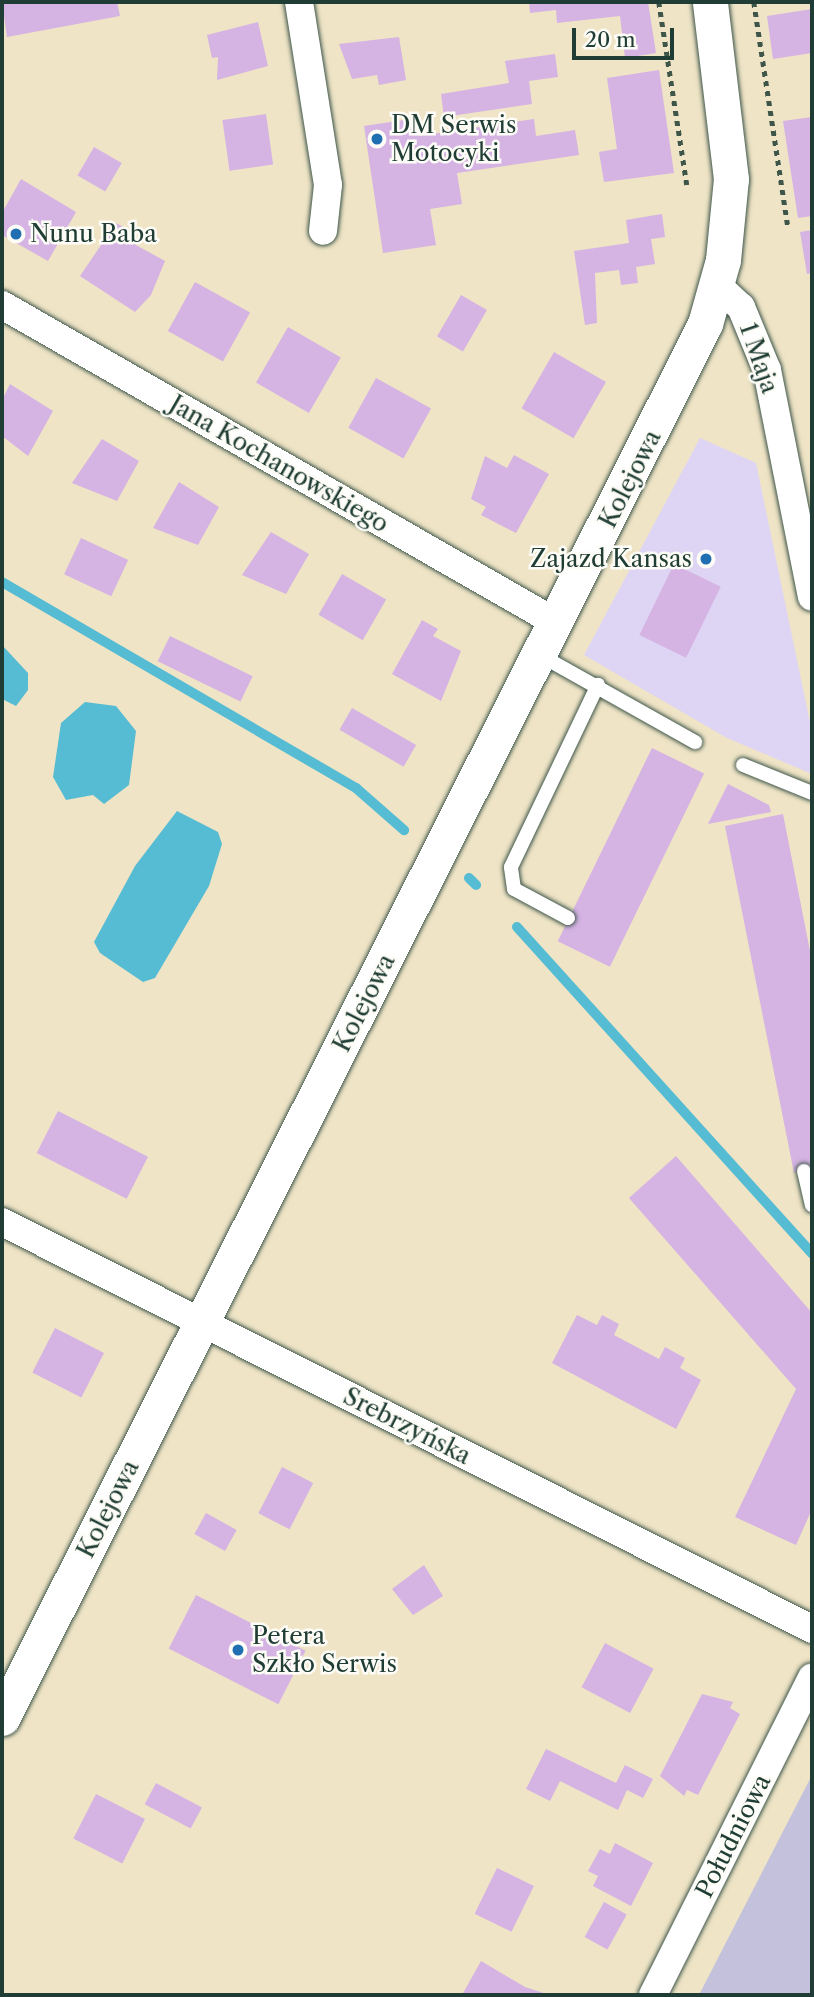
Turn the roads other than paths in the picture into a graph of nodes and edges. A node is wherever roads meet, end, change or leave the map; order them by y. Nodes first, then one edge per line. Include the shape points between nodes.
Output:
1 (299, 2) edge
2 (710, 2) edge
3 (323, 231) dead end
4 (717, 285) junction
5 (2, 305) edge
6 (812, 597) edge
7 (557, 623) junction
8 (540, 655) junction
9 (598, 685) junction
10 (695, 742) dead end
11 (743, 765) dead end
12 (812, 793) edge
13 (568, 918) dead end
14 (804, 1171) dead end
15 (812, 1206) edge
16 (2, 1222) edge
17 (202, 1323) junction
18 (812, 1629) edge
19 (812, 1678) edge
20 (2, 1718) edge
21 (653, 1995) edge

1 - 3 street via 328,184
2 - 4 street via 731,159
4 - 6 street, 1 Maja via 741,307 767,370
4 - 7 street, Kolejowa via 689,360
5 - 7 street, Jana Kochanowskiego
7 - 8 street, Kolejowa
8 - 9 lane
8 - 17 street, Kolejowa
9 - 10 lane
9 - 13 lane via 511,866 514,889
11 - 12 lane
14 - 15 lane
16 - 17 street, Srebrzyńska
17 - 18 street, Srebrzyńska
17 - 20 street, Kolejowa
19 - 21 street, Południowa

